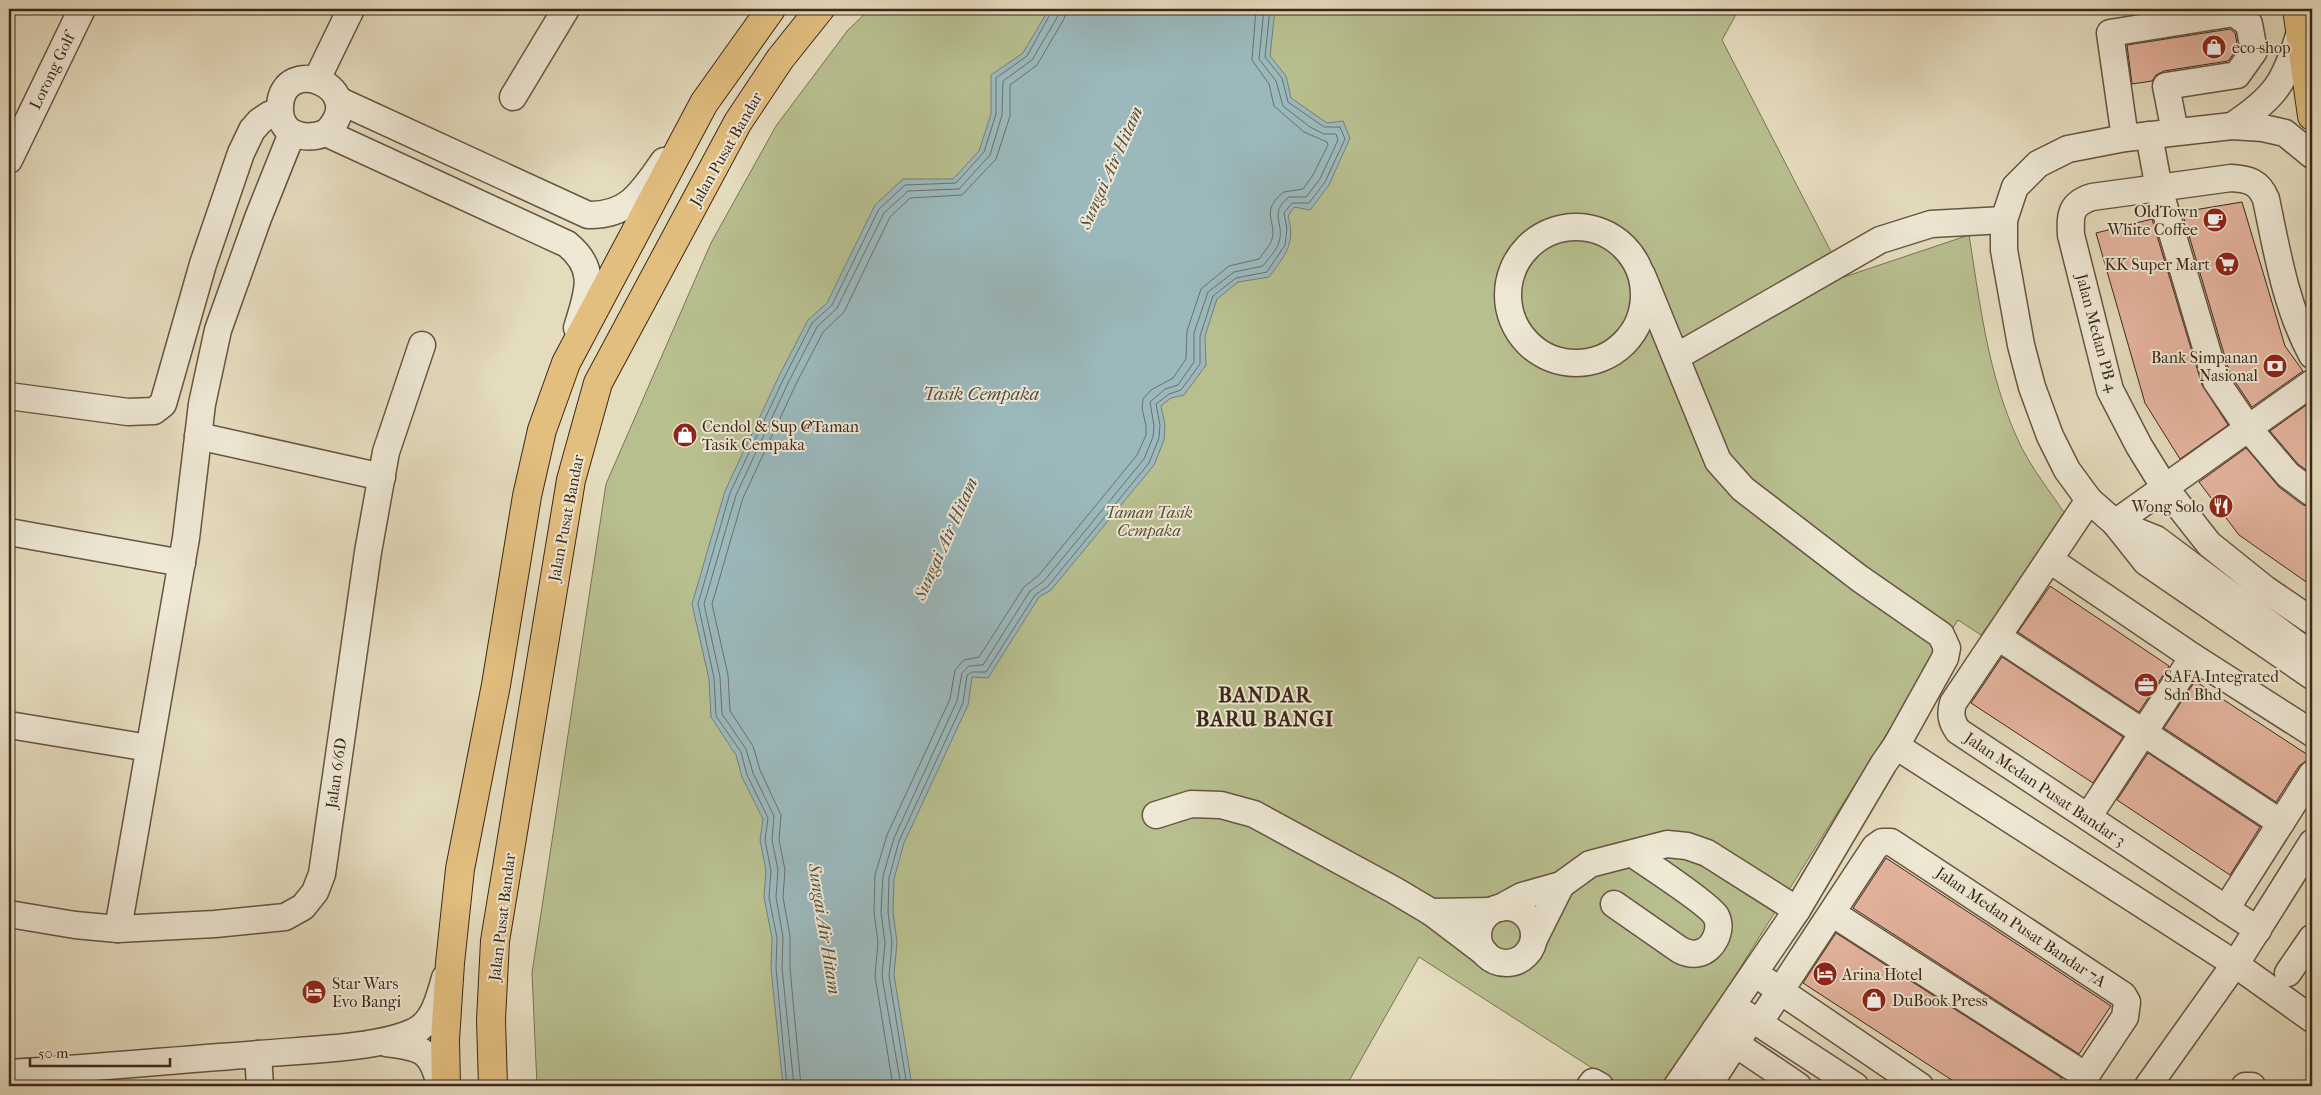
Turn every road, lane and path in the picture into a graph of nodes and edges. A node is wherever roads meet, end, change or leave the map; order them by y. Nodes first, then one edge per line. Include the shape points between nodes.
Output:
1 (82, 9) edge
2 (351, 9) edge
3 (566, 9) edge
4 (771, 9) edge
5 (820, 9) edge
6 (2298, 20) edge
7 (317, 79) junction
8 (513, 97) dead end
9 (338, 100) junction
10 (704, 103) junction
11 (2312, 116) edge
12 (286, 122) junction
13 (2232, 126) junction
14 (2175, 132) junction
15 (326, 133) junction
16 (2137, 136) junction
17 (2312, 155) edge
18 (9, 160) edge
19 (2159, 189) junction
20 (2004, 220) junction
21 (1642, 275) junction
22 (422, 345) dead end
23 (1623, 345) junction
24 (2312, 355) edge
25 (1676, 357) junction
26 (566, 363) junction
27 (2312, 383) edge
28 (9, 396) edge
29 (2248, 428) junction
30 (198, 436) junction
31 (382, 477) junction
32 (2165, 488) junction
33 (2312, 493) edge
34 (2088, 500) junction
35 (2115, 523) junction
36 (9, 532) edge
37 (2050, 560) junction
38 (182, 563) junction
39 (2312, 621) edge
40 (1998, 637) junction
41 (2312, 656) edge
42 (2193, 657) junction
43 (2312, 676) edge
44 (9, 725) edge
45 (2143, 733) junction
46 (2312, 733) edge
47 (1896, 746) junction
48 (149, 748) junction
49 (2312, 774) edge
50 (1156, 815) dead end
51 (2088, 817) junction
52 (2281, 823) junction
53 (2312, 842) edge
54 (1633, 854) junction
55 (2304, 875) edge
56 (1561, 885) junction
57 (1614, 904) dead end
58 (2226, 909) junction
59 (1496, 910) junction
60 (1797, 910) junction
61 (1431, 912) junction
62 (1832, 913) junction
63 (9, 914) edge
64 (118, 929) junction
65 (2258, 930) junction
66 (2312, 938) edge
67 (1534, 939) junction
68 (1485, 953) junction
69 (2239, 959) junction
70 (450, 964) junction
71 (2288, 973) dead end
72 (1781, 990) junction
73 (2312, 1001) edge
74 (1747, 1015) junction
75 (2312, 1020) edge
76 (1726, 1037) junction
77 (378, 1042) junction
78 (258, 1054) junction
79 (9, 1073) edge
80 (2082, 1081) edge
81 (260, 1086) edge
82 (440, 1086) edge
83 (446, 1086) edge
84 (493, 1086) edge
85 (1677, 1086) edge
86 (1708, 1086) edge
87 (1798, 1086) edge
88 (1855, 1086) edge
89 (1920, 1086) edge
90 (2148, 1086) edge
91 (2246, 1086) edge
92 (2252, 1086) edge

1 - 18 street, Lorong Golf
2 - 7 street
3 - 8 street
4 - 10 main road
5 - 84 main road, Jalan Pusat Bandar via 780,59 738,122 598,383 570,480 495,941 491,1020
6 - 11 main road
6 - 13 street via 2291,64 2278,88 2260,108
7 - 9 street via 329,86
7 - 12 street via 304,78 289,86 280,101
9 - 10 street via 588,215 619,211 633,201
9 - 15 street via 339,112
10 - 26 main road
12 - 15 street via 303,137 313,138
12 - 28 street via 268,115 252,130 241,153 202,264 163,404 154,411 128,412
12 - 30 street via 258,218 218,330
13 - 14 street
13 - 17 street via 2285,133
14 - 16 street
14 - 16 street via 2166,86 2237,75 2254,51 2249,24 2234,13 2110,33
15 - 26 street via 567,244 580,255 589,286
16 - 19 street
16 - 20 street via 2068,148 2038,164 2015,187
19 - 24 street, Jalan Medan PB 4 via 2231,178 2256,183 2262,189 2282,276
19 - 29 street via 2216,381
19 - 32 street, Jalan Medan PB 4 via 2082,200 2074,207 2070,219 2071,236 2110,390
20 - 25 street via 1931,224 1880,240
20 - 34 street via 2004,250 2011,296 2032,386 2054,445
21 - 23 street via 1645,297 1642,318
21 - 23 street via 1633,256 1617,240 1598,230 1574,227 1550,232 1530,244 1515,263 1508,285 1508,309 1517,331 1533,349 1552,360 1574,364 1596,362
21 - 25 street
22 - 31 street, Jalan 6/6D via 386,452
23 - 25 street via 1642,341
25 - 47 street via 1718,461 1743,489 1859,578 1941,635 1947,648 1945,658
26 - 70 main road via 542,430 527,496 496,685 460,869
27 - 29 street
29 - 32 street
29 - 33 street via 2288,475
30 - 31 street
30 - 38 street
31 - 64 street, Jalan 6/6D via 368,552 322,874 315,892 303,907 285,917
32 - 35 street
32 - 39 street, Jalan Medan PB 4 via 2209,544 2265,589
34 - 35 street
34 - 37 street, Jalan Medan Pusat Bandar 3
35 - 41 street via 2156,539
35 - 43 street via 2146,562
36 - 38 street
37 - 40 street, Jalan Medan Pusat Bandar 3
37 - 42 street
38 - 48 street
40 - 45 street
40 - 51 street, Jalan Medan Pusat Bandar 3 via 1953,703 1950,712 1953,723 1958,731
42 - 45 street
42 - 46 street
44 - 48 street
45 - 51 street
45 - 52 street
47 - 60 street
47 - 69 street
48 - 64 street
49 - 52 street
50 - 61 street via 1191,804 1221,805 1254,814
51 - 58 street, Jalan Medan Pusat Bandar 3
52 - 58 street
53 - 55 street
54 - 56 street via 1590,864
54 - 57 street via 1713,912 1719,927 1717,937 1708,949 1689,954
54 - 60 street via 1667,844 1700,850
55 - 65 street
56 - 59 street via 1522,896
56 - 67 street
58 - 65 street, Jalan Medan Pusat Bandar 3
59 - 61 street
59 - 67 street via 1518,910 1525,915 1531,922
59 - 68 street via 1479,926 1480,945
60 - 74 street
61 - 68 street
62 - 72 street
62 - 80 street
62 - 80 street, Jalan Medan Pusat Bandar 7A via 1875,847 1882,842 1899,844 2123,995 2127,1002 2125,1017
63 - 64 street, Jalan 6/6D
65 - 69 street
66 - 71 street
67 - 68 street via 1526,955 1518,960 1501,962
69 - 73 street
69 - 75 street
69 - 90 street
70 - 77 street via 429,1019 414,1032
70 - 83 main road via 445,1040
72 - 74 street via 1766,981
72 - 89 street
74 - 76 street
74 - 88 street
76 - 85 street
76 - 86 street
76 - 87 street
77 - 78 street
77 - 82 street via 412,1045 420,1050 430,1061
78 - 79 street
78 - 81 street
91 - 92 street

